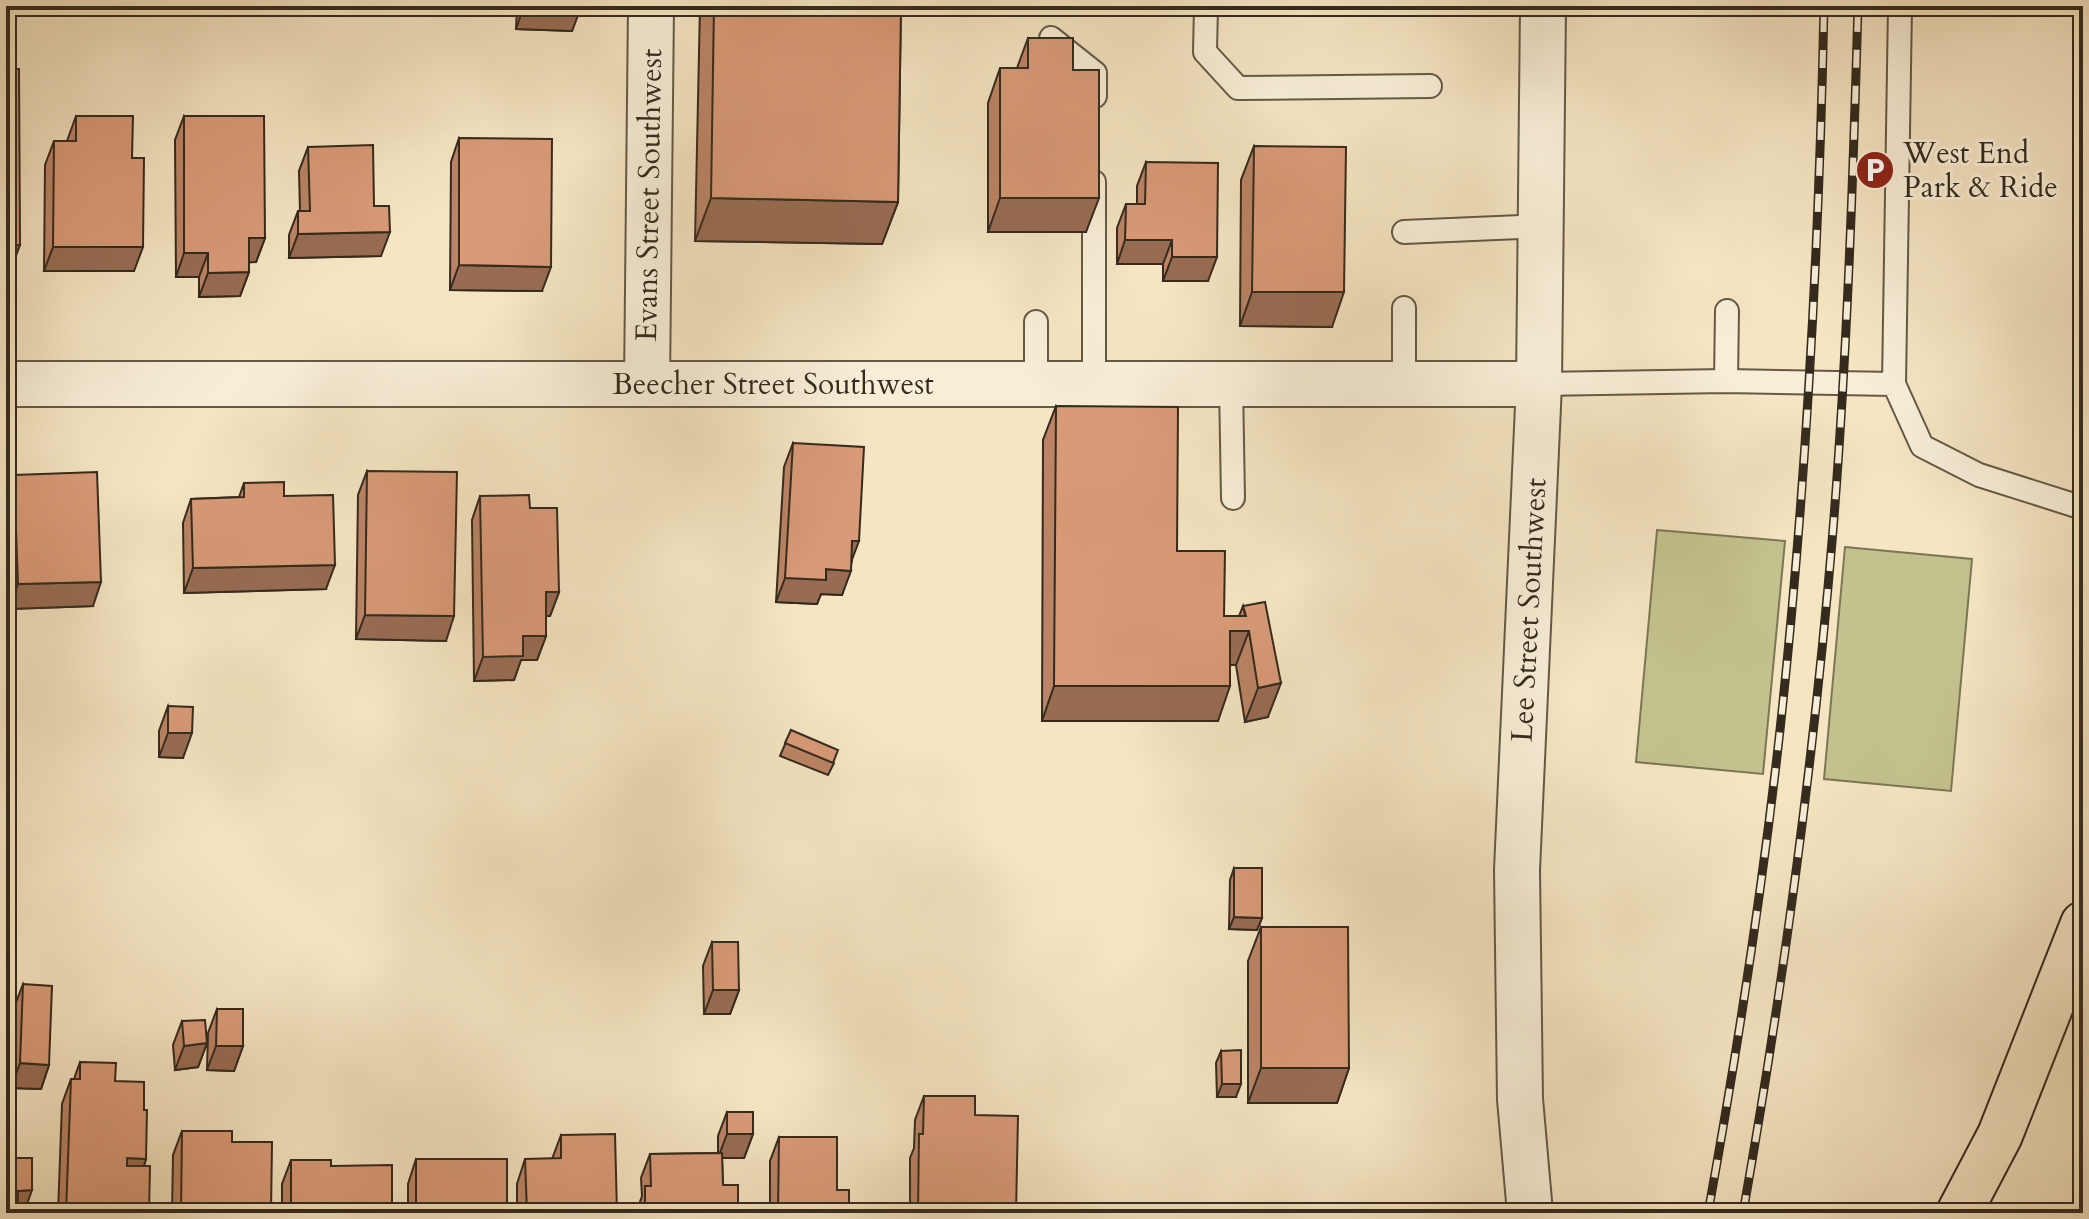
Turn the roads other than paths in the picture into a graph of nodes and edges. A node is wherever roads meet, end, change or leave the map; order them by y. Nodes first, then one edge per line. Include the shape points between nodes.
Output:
1 (651, 6) edge
2 (1206, 6) edge
3 (1543, 6) edge
4 (1900, 6) edge
5 (1051, 38) edge
6 (1430, 86) dead end
7 (1095, 120) edge
8 (1094, 167) edge
9 (1541, 226) junction
10 (1404, 232) dead end
11 (1404, 308) dead end
12 (1727, 311) dead end
13 (1036, 322) dead end
14 (1726, 381) junction
15 (6, 384) edge
16 (647, 384) junction
17 (1036, 384) junction
18 (1094, 384) junction
19 (1231, 384) junction
20 (1404, 384) junction
21 (1539, 384) junction
22 (1894, 384) junction
23 (1233, 498) dead end
24 (2083, 508) edge
25 (2083, 924) edge
26 (1530, 1213) edge
27 (1959, 1213) edge

1 - 16 street, Evans Street Southwest
2 - 6 lane via 1205,52 1238,88
3 - 9 street, Lee Street Southwest
4 - 22 lane
5 - 7 lane via 1095,73
8 - 18 lane
9 - 10 lane
9 - 21 street, Lee Street Southwest
11 - 20 lane
12 - 14 lane
13 - 17 lane
14 - 21 lane
14 - 22 lane
15 - 16 street, Beecher Street Southwest
16 - 17 street, Beecher Street Southwest
17 - 18 street, Beecher Street Southwest
18 - 19 street, Beecher Street Southwest
19 - 20 street, Beecher Street Southwest
19 - 23 lane
20 - 21 street, Beecher Street Southwest
21 - 26 street, Lee Street Southwest via 1517,870 1520,1099
22 - 24 lane via 1922,446 1979,475
25 - 27 main road via 2000,1135

